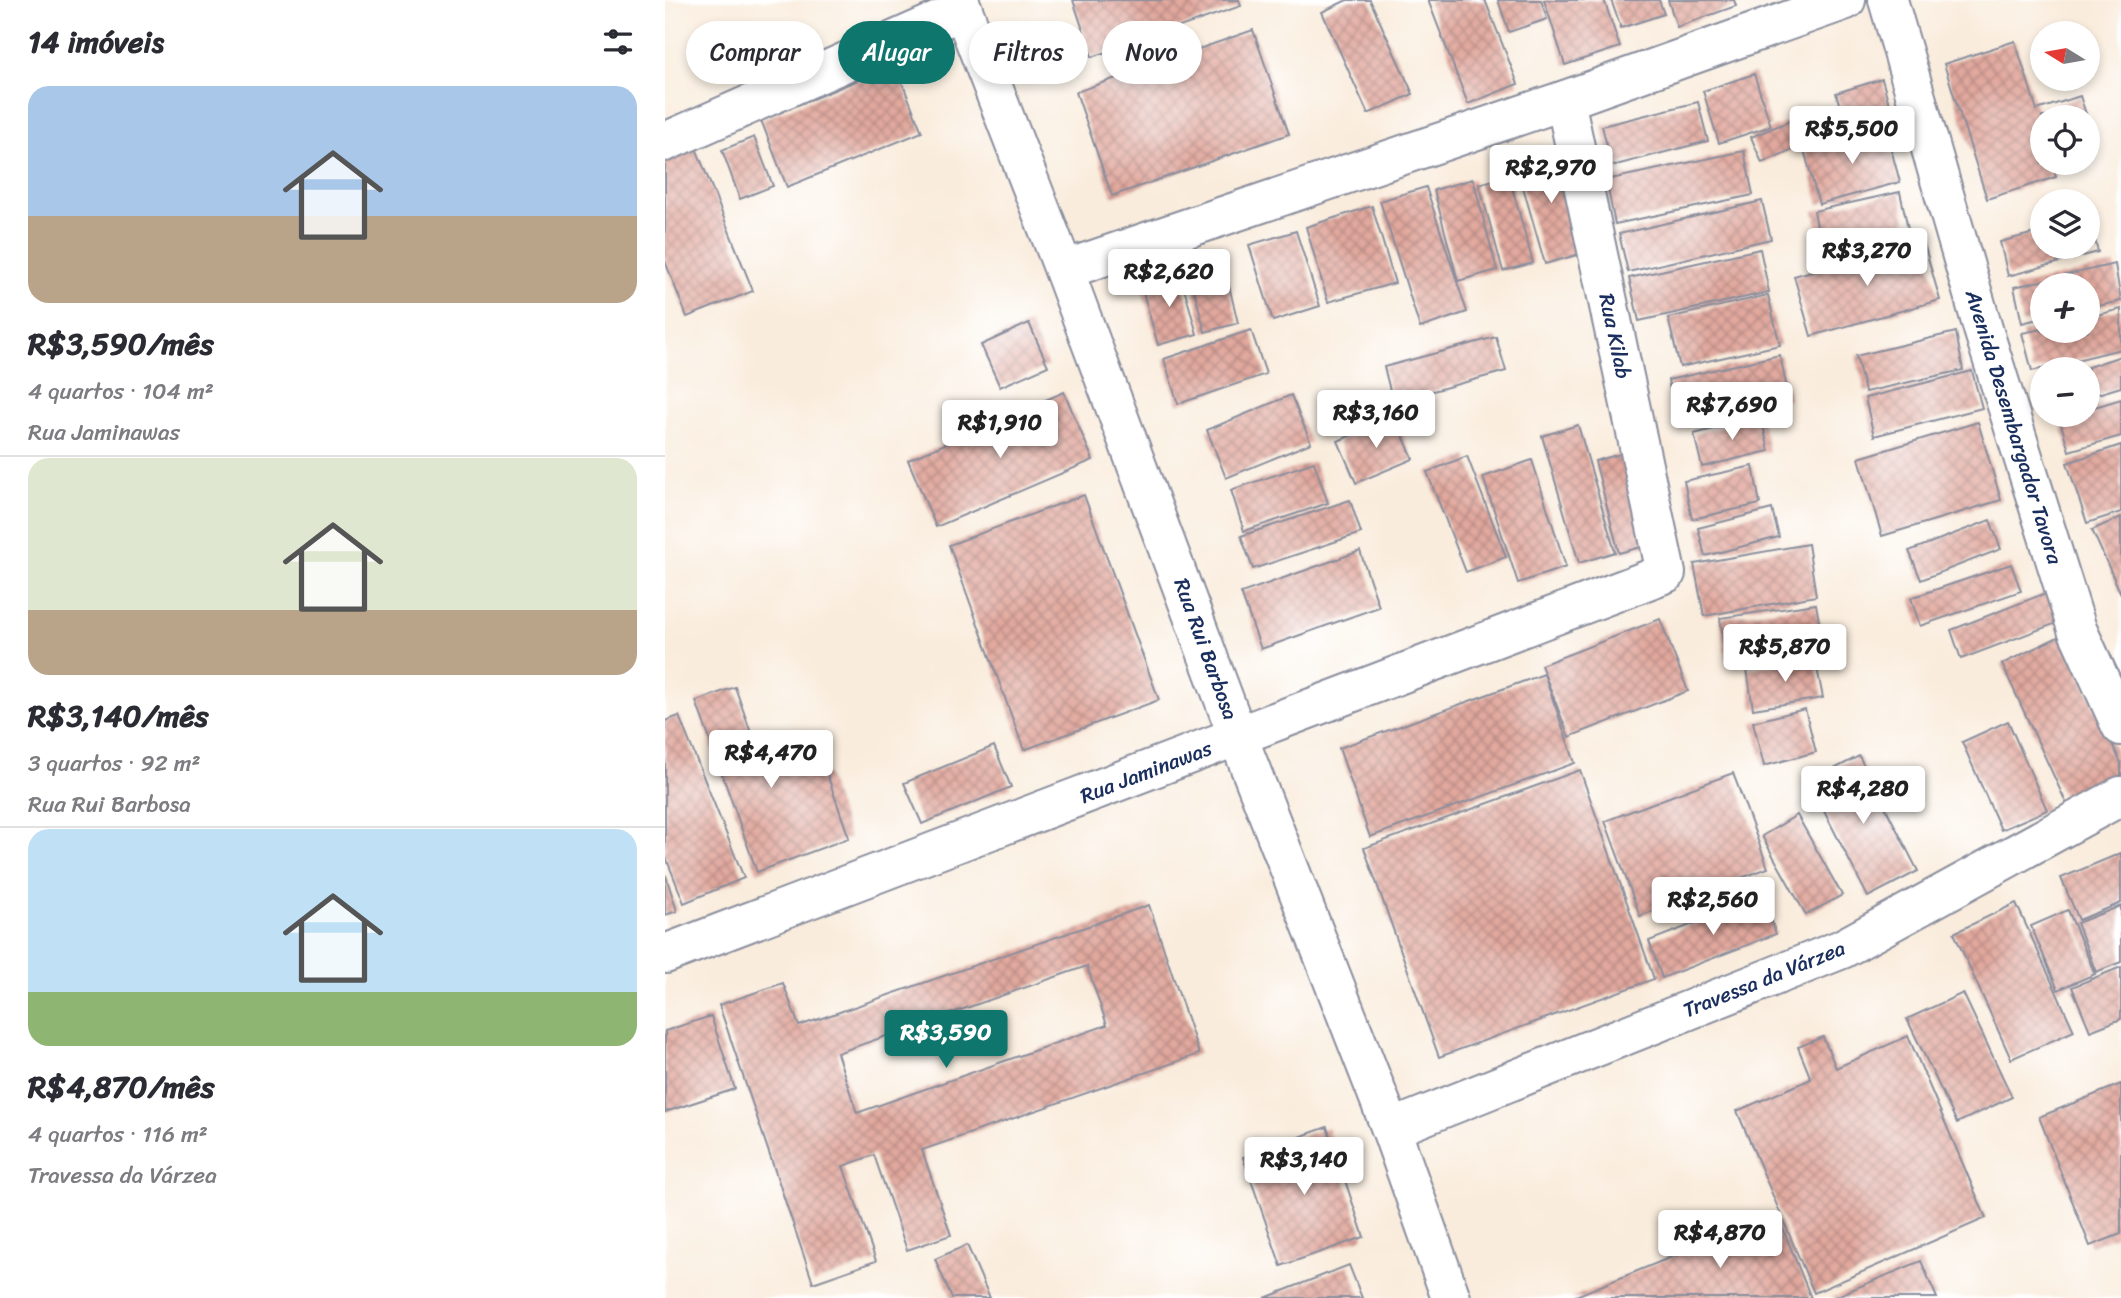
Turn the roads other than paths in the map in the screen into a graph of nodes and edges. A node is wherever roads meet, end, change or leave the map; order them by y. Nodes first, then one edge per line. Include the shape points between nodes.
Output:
1 (1846, 0) edge
2 (1888, 0) edge
3 (961, 5) edge
4 (1565, 100) junction
5 (665, 142) edge
6 (1064, 270) junction
7 (1666, 573) joint
8 (2121, 726) edge
9 (1238, 737) junction
10 (2121, 796) edge
11 (665, 954) edge
12 (1391, 1129) junction
13 (1451, 1298) edge

1 - 4 street
2 - 8 street, Avenida Desembargador Tavora via 2073,617
3 - 5 street
3 - 6 street, Rua Rui Barbosa
4 - 6 street
4 - 7 street, Rua Kilab
6 - 9 street, Rua Rui Barbosa
7 - 9 street, Rua Jaminawas
9 - 11 street, Rua Jaminawas
9 - 12 street, Rua Rui Barbosa
10 - 12 street, Travessa da Várzea via 1842,949
12 - 13 street, Rua Rui Barbosa

